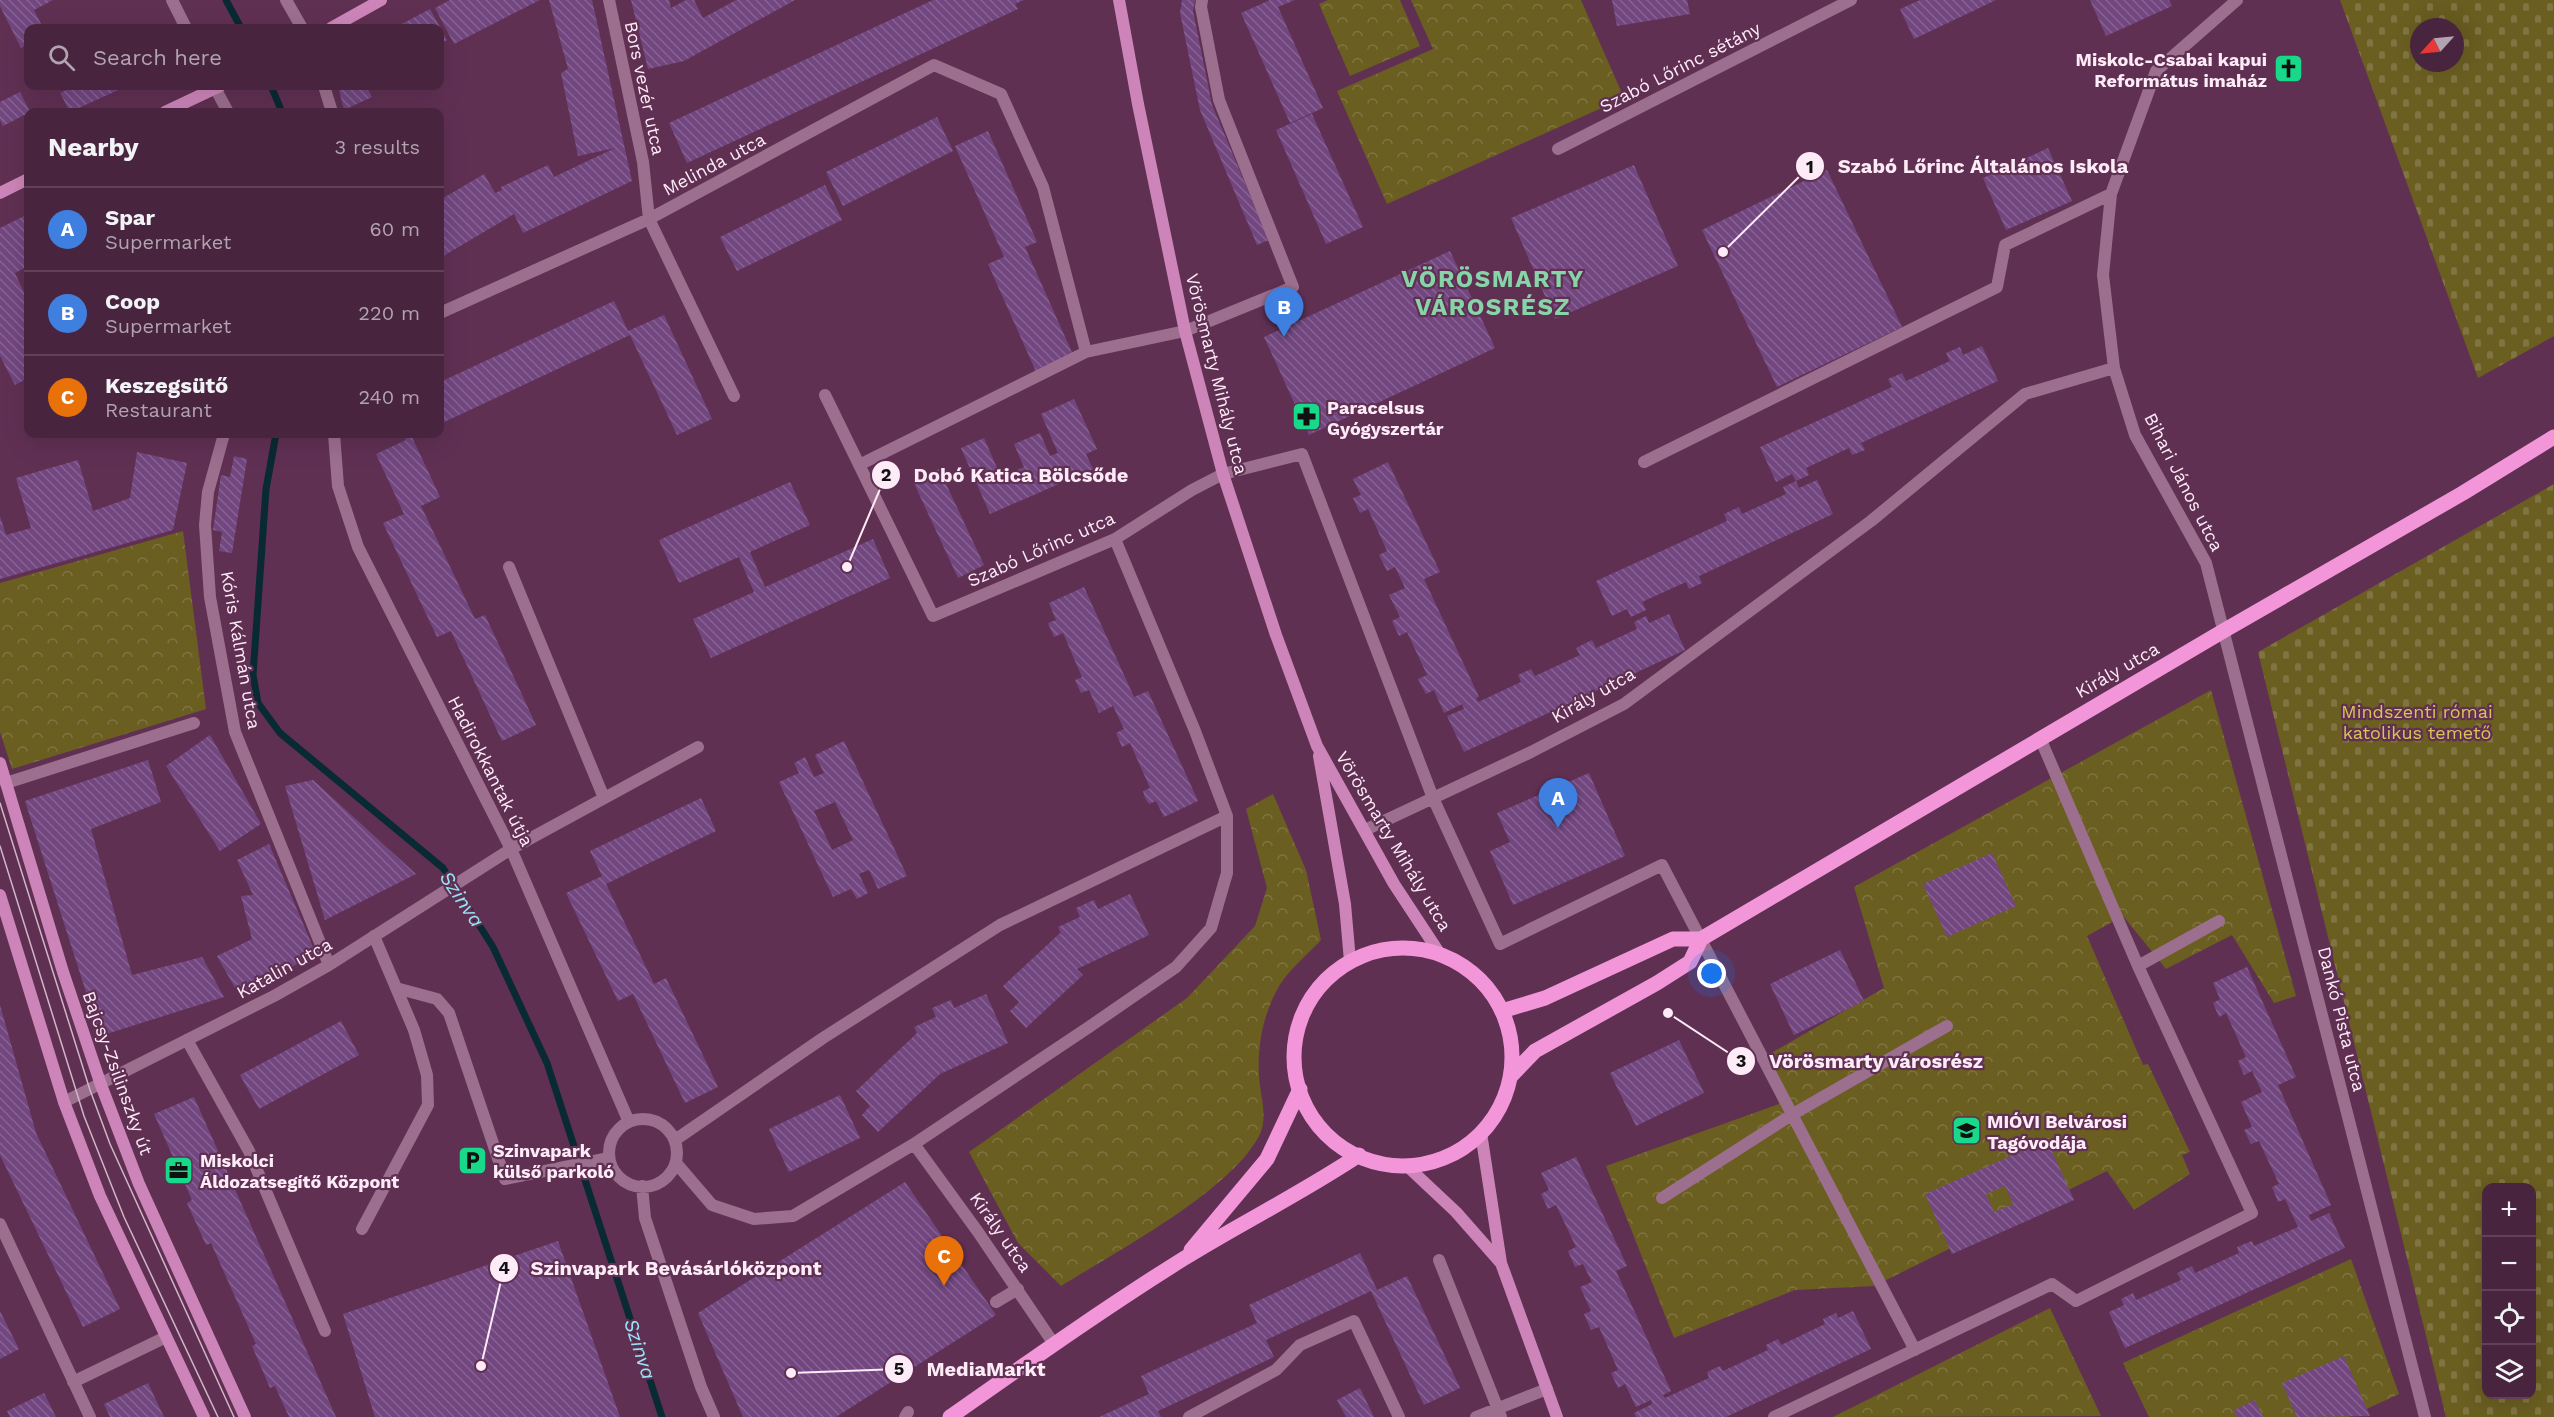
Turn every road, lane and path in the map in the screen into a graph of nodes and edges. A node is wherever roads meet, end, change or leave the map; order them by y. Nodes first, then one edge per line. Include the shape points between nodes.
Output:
1 (172, 0) edge
2 (286, 0) edge
3 (381, 0) edge
4 (609, 0) edge
5 (1119, 0) edge
6 (1202, 0) edge
7 (1851, 0) edge
8 (2237, 0) edge
9 (184, 24) edge
10 (300, 24) edge
11 (338, 24) edge
12 (208, 90) edge
13 (218, 90) edge
14 (325, 90) edge
15 (173, 108) edge
16 (226, 108) edge
17 (331, 108) edge
18 (1558, 149) dead end
19 (24, 181) edge
20 (0, 193) edge
21 (2111, 194) junction
22 (649, 219) junction
23 (444, 311) edge
24 (1185, 331) junction
25 (1086, 352) junction
26 (2114, 368) junction
27 (825, 395) dead end
28 (734, 396) dead end
29 (2554, 437) edge
30 (223, 438) edge
31 (334, 438) edge
32 (1644, 462) dead end
33 (859, 465) junction
34 (1223, 474) junction
35 (1115, 539) junction
36 (509, 567) dead end
37 (2225, 630) junction
38 (194, 723) dead end
39 (2040, 738) junction
40 (1317, 746) junction
41 (698, 747) dead end
42 (0, 763) edge
43 (6, 783) junction
44 (604, 798) junction
45 (1433, 798) junction
46 (1227, 816) junction
47 (1365, 830) junction
48 (511, 849) junction
49 (0, 895) edge
50 (2219, 921) dead end
51 (374, 936) junction
52 (1701, 939) junction
53 (1440, 954) junction
54 (1350, 961) junction
55 (329, 965) junction
56 (2138, 966) junction
57 (396, 988) junction
58 (1502, 1011) junction
59 (1947, 1026) dead end
60 (187, 1041) junction
61 (1510, 1076) junction
62 (101, 1085) junction
63 (1300, 1089) junction
64 (64, 1102) junction
65 (1793, 1114) junction
66 (628, 1122) junction
67 (1481, 1133) junction
68 (675, 1140) junction
69 (914, 1144) junction
70 (1359, 1155) junction
71 (609, 1158) junction
72 (676, 1163) junction
73 (1407, 1166) junction
74 (642, 1186) junction
75 (1662, 1198) dead end
76 (0, 1224) edge
77 (362, 1229) dead end
78 (1183, 1259) junction
79 (1439, 1260) dead end
80 (1501, 1263) junction
81 (1018, 1289) junction
82 (996, 1302) dead end
83 (326, 1331) dead end
84 (166, 1337) junction
85 (1054, 1344) junction
86 (1915, 1350) junction
87 (73, 1382) junction
88 (1547, 1389) junction
89 (1499, 1412) edge
90 (959, 1414) edge
91 (90, 1417) edge
92 (204, 1417) edge
93 (245, 1417) edge
94 (714, 1417) edge
95 (1189, 1417) edge
96 (1399, 1417) edge
97 (1476, 1417) edge
98 (1557, 1417) edge
99 (1774, 1417) edge
100 (2425, 1417) edge

1 - 9 street
2 - 10 street
3 - 11 street
4 - 22 street, Bors vezér utca via 643,162
5 - 24 street, Vörösmarty Mihály utca
6 - 24 street via 1219,100 1293,287
7 - 18 street, Szabó Lőrinc sétány
8 - 21 street, Bihari János utca via 2156,71
12 - 15 street
13 - 16 street
14 - 17 street
19 - 20 street
21 - 26 street, Bihari János utca via 2103,275
21 - 32 street via 2005,245 1997,287
22 - 23 street, Melinda utca
22 - 25 street, Melinda utca via 934,65 1001,94 1043,187
22 - 28 street, Bors vezér utca
24 - 25 street
24 - 34 street, Vörösmarty Mihály utca
25 - 33 street
26 - 37 street, Bihari János utca via 2135,435 2206,563
26 - 45 street, Király utca via 2025,394 1871,521 1624,704
27 - 33 street
29 - 37 main road, Király utca via 2463,494
30 - 55 street, Kóris Kálmán utca via 208,492 205,525 210,597 235,732
31 - 48 street, Hadirokkantak útja via 338,486 358,547
33 - 35 street, Szabó Lőrinc utca via 933,616
34 - 35 street, Szabó Lőrinc utca
34 - 40 street, Vörösmarty Mihály utca
34 - 45 street, Szabó Lőrinc utca via 1302,454
35 - 46 street
36 - 44 street
37 - 39 main road, Király utca
37 - 100 street, Dankó Pista utca
38 - 43 street
39 - 52 main road, Király utca
39 - 56 street
40 - 47 street, Vörösmarty Mihály utca
40 - 54 street, Vörösmarty Mihály utca via 1345,904
41 - 44 street
42 - 43 street, Bajcsy-Zsilinszky út
43 - 62 street, Bajcsy-Zsilinszky út
44 - 48 street
45 - 47 street, Király utca
45 - 52 street via 1500,944 1662,865
46 - 68 street via 999,926 823,1038
46 - 69 street via 1227,873 1210,928 1176,967
47 - 53 street, Vörösmarty Mihály utca via 1394,884
48 - 51 street, Katalin utca
48 - 66 street, Hadirokkantak útja
49 - 64 street
50 - 56 street
51 - 55 street, Katalin utca
51 - 57 street
52 - 58 main road, Király utca via 1673,939 1545,998
52 - 61 main road, Király utca via 1690,962 1536,1051
52 - 65 street
53 - 54 main road via 1395,948
53 - 58 main road via 1480,980
54 - 63 main road via 1314,994 1302,1016 1295,1065
55 - 60 street, Katalin utca
56 - 86 street via 2252,1213 2076,1301 2052,1284
57 - 71 street via 437,999 449,1013 505,1179
57 - 77 street via 427,1075 428,1105
58 - 61 main road via 1512,1043
59 - 65 street
60 - 62 street, Katalin utca
60 - 83 street via 249,1151
61 - 67 main road via 1500,1107
62 - 64 street, Katalin utca
62 - 93 street, Bajcsy-Zsilinszky út via 139,1184
63 - 70 main road via 1306,1106 1328,1136
63 - 78 main road via 1267,1159
64 - 84 street via 100,1196
65 - 75 street
65 - 86 street
66 - 68 street via 654,1120 667,1128
66 - 71 street via 615,1133
67 - 73 main road via 1447,1157
67 - 80 street
68 - 72 street
69 - 72 street via 793,1216 754,1219 712,1205
69 - 81 street, Király utca
70 - 73 main road via 1374,1162
70 - 78 main road via 1321,1181
71 - 74 street via 623,1180
72 - 74 street via 662,1180
73 - 80 street via 1456,1212
74 - 94 street via 645,1218
76 - 87 street
78 - 85 main road
79 - 89 street
80 - 88 street
81 - 82 street
81 - 85 street, Király utca
84 - 87 street
84 - 92 street
85 - 90 main road
86 - 99 street
87 - 91 street
88 - 89 street
88 - 98 street
89 - 97 street
95 - 96 street via 1276,1370 1300,1345 1354,1321

